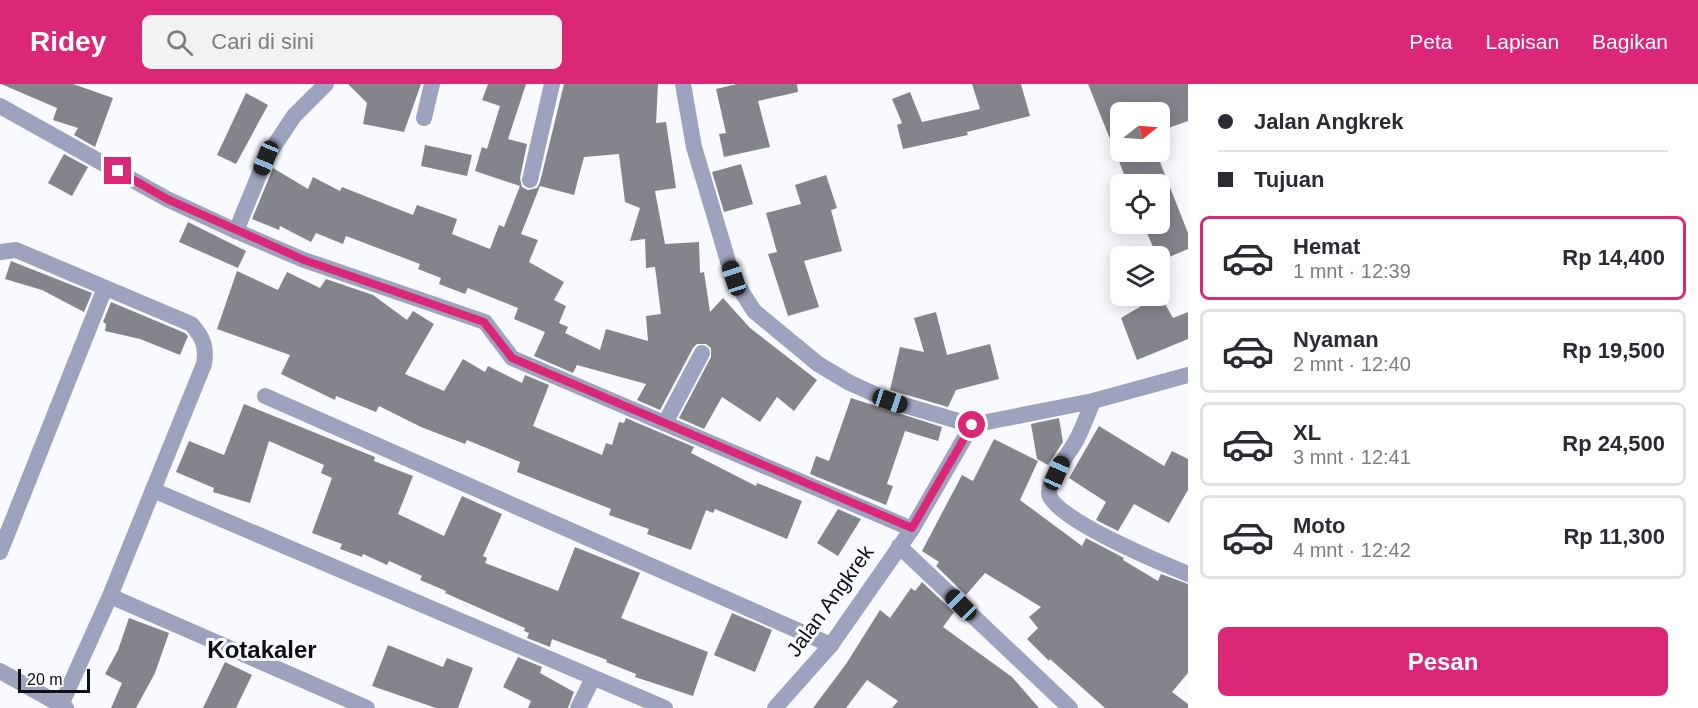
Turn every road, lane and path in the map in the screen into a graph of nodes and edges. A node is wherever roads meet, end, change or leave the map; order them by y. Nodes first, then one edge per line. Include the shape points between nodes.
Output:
1 (326, 84) edge
2 (432, 84) edge
3 (683, 84) edge
4 (549, 85) edge
5 (0, 106) edge
6 (424, 118) dead end
7 (530, 180) dead end
8 (236, 231) junction
9 (0, 252) edge
10 (105, 288) junction
11 (702, 353) dead end
12 (1188, 375) edge
13 (265, 396) dead end
14 (1093, 401) junction
15 (665, 423) junction
16 (972, 425) junction
17 (153, 490) junction
18 (912, 528) junction
19 (899, 546) junction
20 (0, 552) edge
21 (1188, 574) edge
22 (110, 596) junction
23 (831, 645) junction
24 (0, 671) edge
25 (593, 678) junction
26 (64, 706) edge
27 (367, 708) edge
28 (578, 708) edge
29 (665, 708) edge
30 (775, 708) edge
31 (1071, 708) edge

1 - 8 street via 294,116 266,158
2 - 6 street
3 - 16 street via 694,147 722,242 734,278 754,311 818,364 850,383 890,401
4 - 7 street
5 - 8 street via 167,199
8 - 15 street via 304,260 484,322 512,358
9 - 10 street via 16,250
10 - 17 street via 191,324 201,335 205,348 204,364
10 - 20 street
11 - 15 street
12 - 14 street
13 - 23 street
14 - 16 street
14 - 21 street via 1052,483 1050,501 1064,513 1138,554
15 - 18 street
16 - 18 street, Jalan Angkrek
17 - 22 street
17 - 25 street
18 - 19 street, Jalan Angkrek
19 - 23 street, Jalan Angkrek
19 - 31 street
22 - 26 street
22 - 27 street
23 - 30 street, Jalan Angkrek
24 - 26 street
25 - 28 street
25 - 29 street

